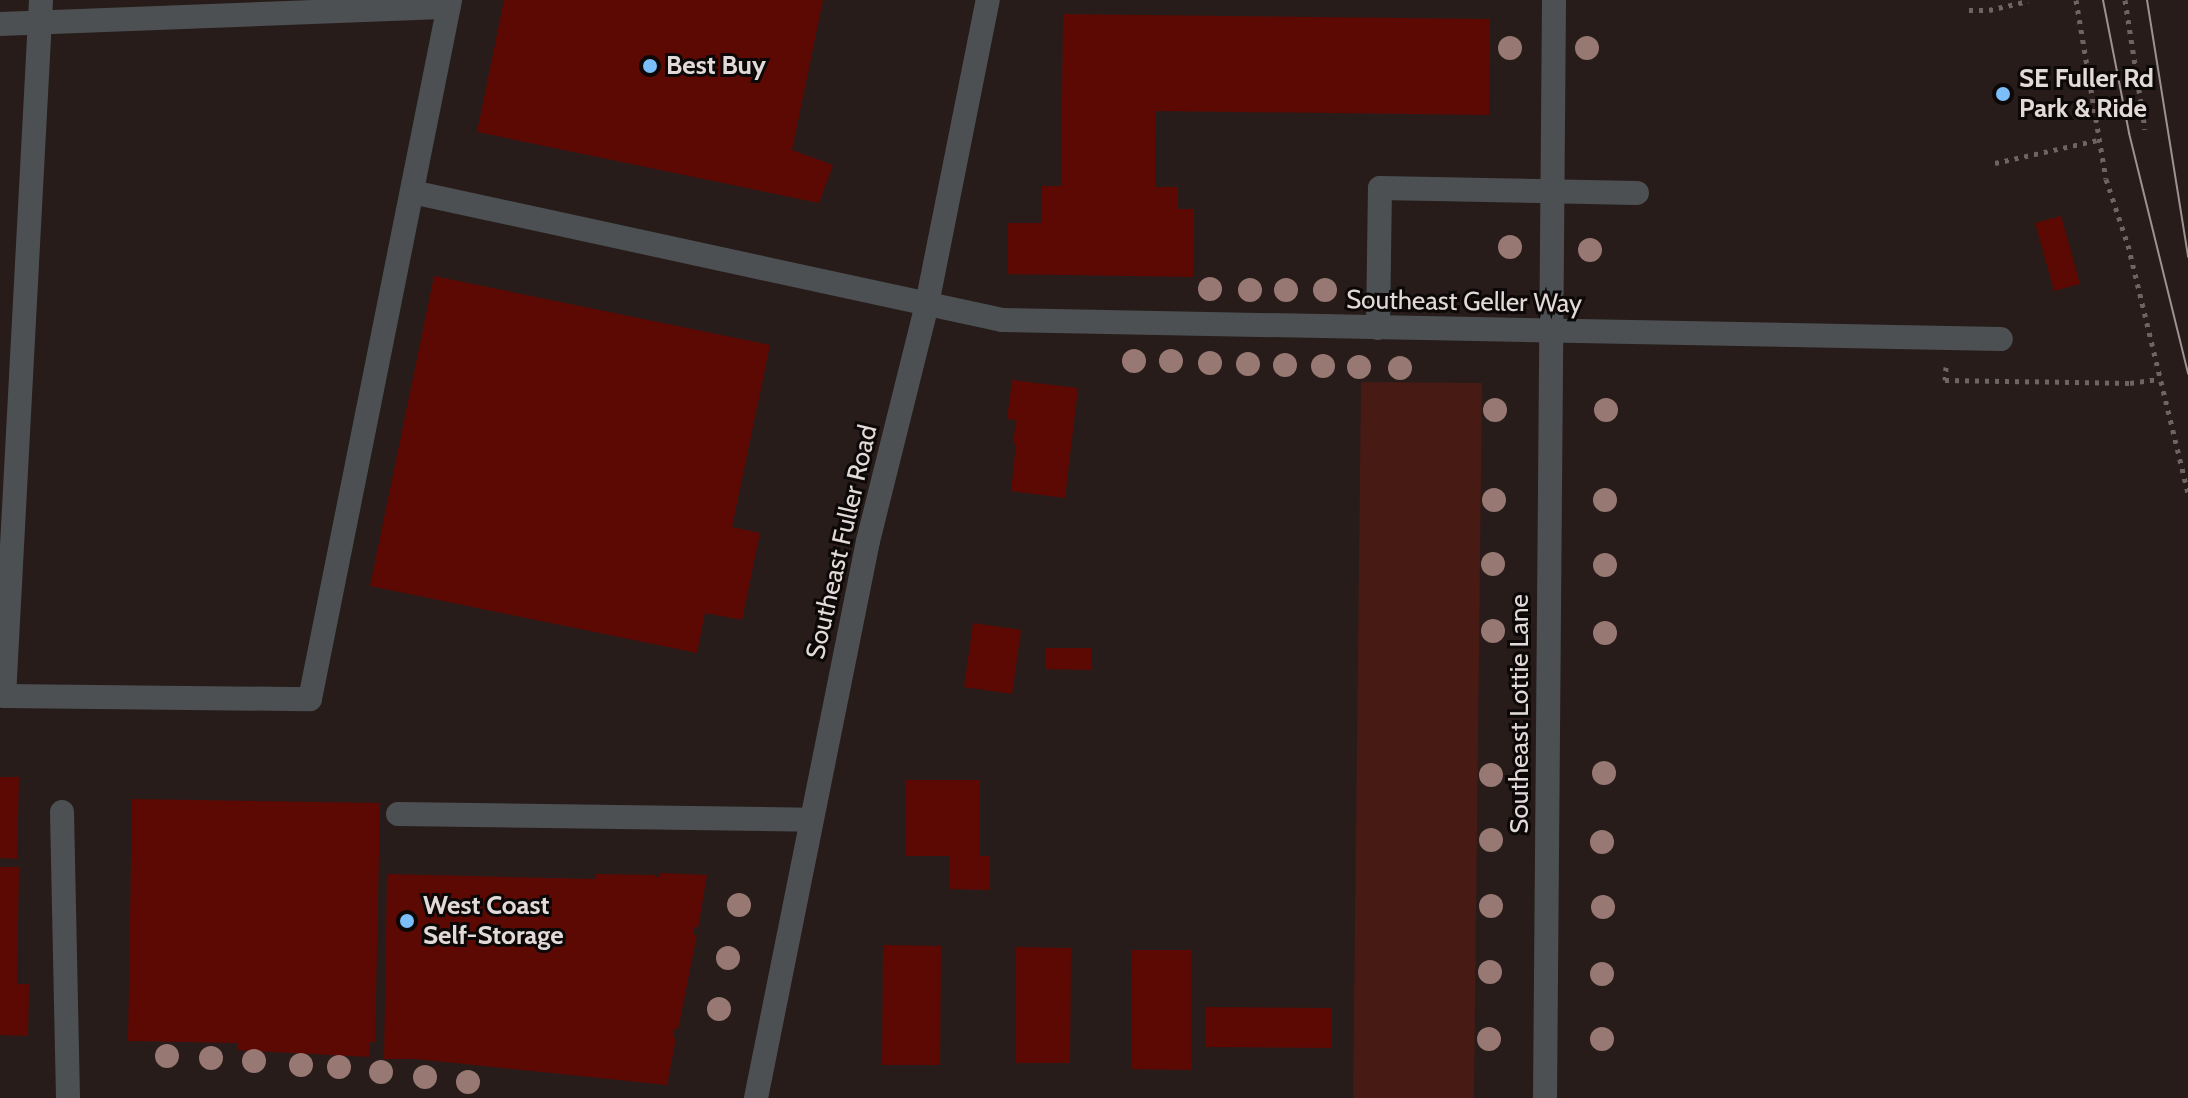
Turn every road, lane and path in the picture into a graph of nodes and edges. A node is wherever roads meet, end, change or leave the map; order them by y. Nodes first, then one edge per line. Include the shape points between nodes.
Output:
1 (988, 0) edge
2 (1554, 0) edge
3 (2076, 0) edge
4 (2125, 0) edge
5 (2028, 1) edge
6 (450, 3) edge
7 (41, 10) edge
8 (1969, 10) dead end
9 (0, 24) edge
10 (2145, 129) dead end
11 (2098, 140) junction
12 (1995, 163) dead end
13 (412, 192) junction
14 (1551, 192) junction
15 (1637, 193) dead end
16 (927, 304) junction
17 (1378, 328) junction
18 (1551, 331) junction
19 (1948, 338) junction
20 (2001, 339) dead end
21 (2158, 379) junction
22 (2188, 493) edge
23 (62, 812) dead end
24 (398, 814) dead end
25 (811, 820) junction
26 (68, 1098) edge
27 (756, 1098) edge
28 (1545, 1098) edge

1 - 16 street, Southeast Fuller Road
2 - 14 street, Southeast Lottie Lane
3 - 11 path
4 - 10 path
5 - 8 path
6 - 7 street
6 - 13 street
7 - 9 street
7 - 13 street via 4,696 310,699
11 - 12 path
11 - 21 path via 2144,305
13 - 16 street, Southeast Geller Way
14 - 15 street
14 - 17 street via 1380,188
14 - 18 street, Southeast Lottie Lane
16 - 17 street, Southeast Geller Way via 1002,320
16 - 25 street, Southeast Fuller Road via 868,541
17 - 18 street, Southeast Geller Way
18 - 19 street, Southeast Geller Way
18 - 28 street, Southeast Lottie Lane
19 - 20 street, Southeast Geller Way
19 - 21 path via 1945,380
21 - 22 path
23 - 26 street
24 - 25 street
25 - 27 street, Southeast Fuller Road

